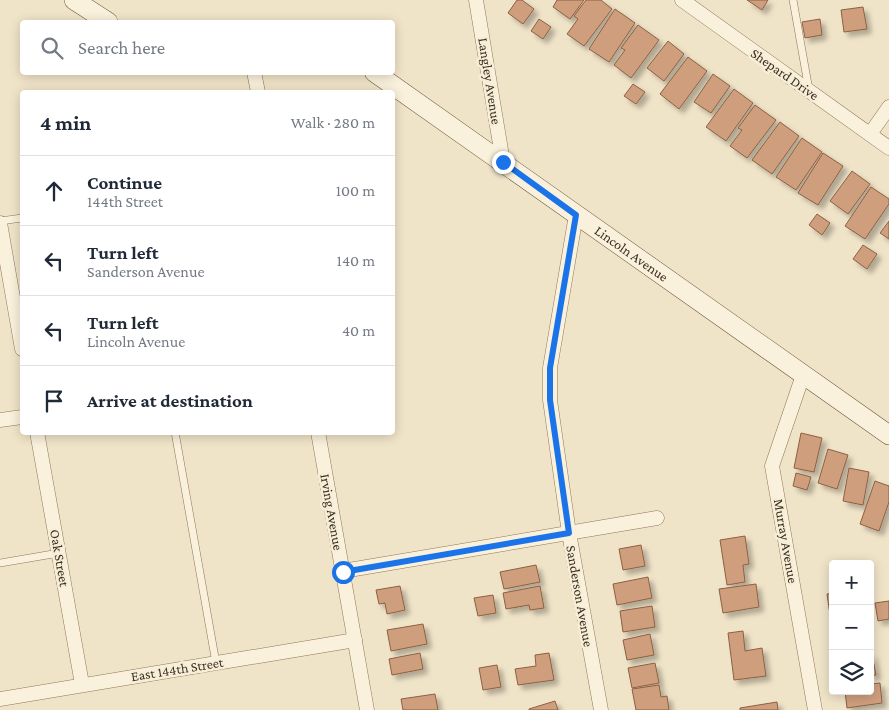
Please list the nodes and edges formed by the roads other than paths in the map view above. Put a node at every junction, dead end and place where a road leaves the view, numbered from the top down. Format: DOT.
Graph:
graph roads {
  1 [pos="74,0"];
  2 [pos="476,0"];
  3 [pos="682,0"];
  4 [pos="793,0"];
  5 [pos="105,20"];
  6 [pos="255,75"];
  7 [pos="378,75"];
  8 [pos="258,90"];
  9 [pos="809,91"];
  10 [pos="889,107"];
  11 [pos="870,134"];
  12 [pos="889,148"];
  13 [pos="503,162"];
  14 [pos="576,215"];
  15 [pos="20,218"];
  16 [pos="0,222"];
  17 [pos="20,337"];
  18 [pos="803,375"];
  19 [pos="20,417"];
  20 [pos="0,420"];
  21 [pos="38,435"];
  22 [pos="176,435"];
  23 [pos="319,435"];
  24 [pos="889,435"];
  25 [pos="657,518"];
  26 [pos="569,533"];
  27 [pos="59,553"];
  28 [pos="0,563"];
  29 [pos="343,572"];
  30 [pos="355,640"];
  31 [pos="216,663"];
  32 [pos="82,684"];
  33 [pos="0,699"];
  34 [pos="367,710"];
  35 [pos="600,710"];
  36 [pos="815,710"];
  1 -- 5 [label="street"];
  2 -- 13 [label="street, Langley Avenue"];
  3 -- 9 [label="street, Shepard Drive"];
  4 -- 9 [label="lane"];
  6 -- 8 [label="street"];
  7 -- 13 [label="street, Lincoln Avenue"];
  9 -- 11 [label="street, Shepard Drive"];
  10 -- 11 [label="street"];
  11 -- 12 [label="street, Shepard Drive"];
  13 -- 14 [label="street, Lincoln Avenue"];
  14 -- 18 [label="street, Lincoln Avenue"];
  14 -- 26 [label="street, Sanderson Avenue"];
  15 -- 16 [label="lane"];
  16 -- 17 [label="street"];
  18 -- 24 [label="street, Lincoln Avenue"];
  18 -- 36 [label="street, Murray Avenue"];
  19 -- 20 [label="street"];
  21 -- 27 [label="street, Oak Street"];
  22 -- 31 [label="lane"];
  23 -- 29 [label="street, Irving Avenue"];
  25 -- 26 [label="street"];
  26 -- 29 [label="street"];
  26 -- 35 [label="street, Sanderson Avenue"];
  27 -- 28 [label="lane"];
  27 -- 32 [label="street, Oak Street"];
  29 -- 30 [label="street, Irving Avenue"];
  30 -- 31 [label="street, East 144th Street"];
  30 -- 34 [label="street, Irving Avenue"];
  31 -- 32 [label="street, East 144th Street"];
  32 -- 33 [label="street, East 144th Street"];
}
